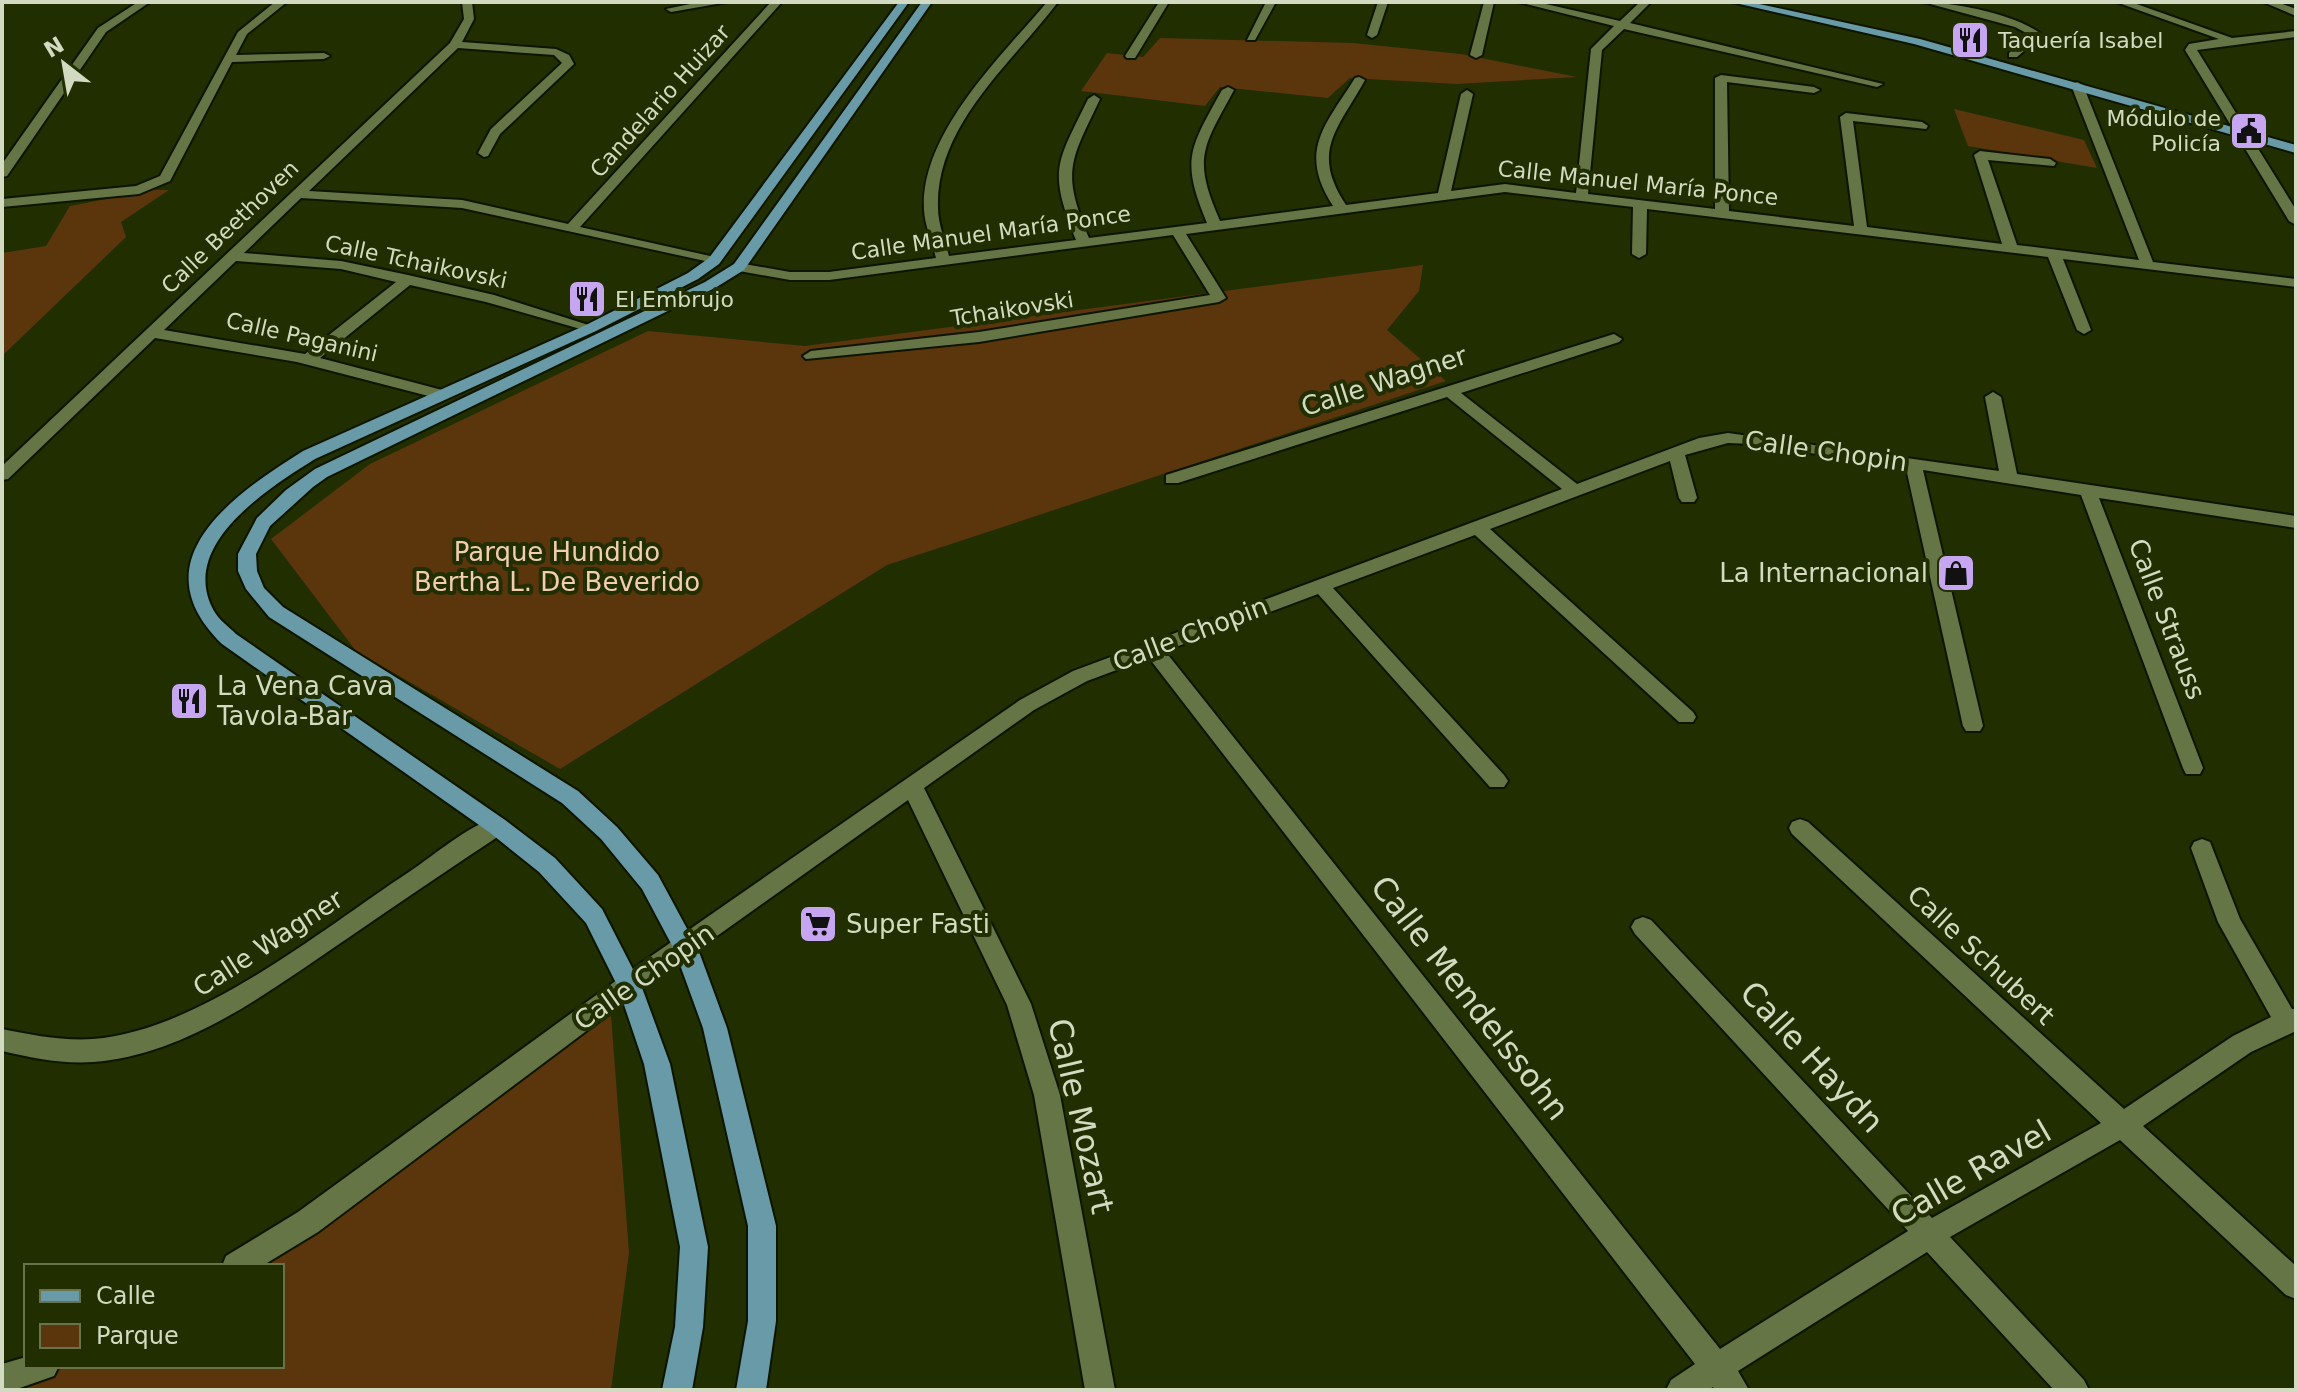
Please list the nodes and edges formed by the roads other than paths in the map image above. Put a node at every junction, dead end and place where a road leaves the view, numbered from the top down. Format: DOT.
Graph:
graph roads {
  1 [pos="145,2"];
  2 [pos="282,2"];
  3 [pos="467,2"];
  4 [pos="723,2"];
  5 [pos="777,2"];
  6 [pos="904,2"];
  7 [pos="927,2"];
  8 [pos="1053,2"];
  9 [pos="1164,2"];
  10 [pos="1271,2"];
  11 [pos="1383,2"];
  12 [pos="1489,2"];
  13 [pos="1523,2"];
  14 [pos="1646,2"];
  15 [pos="1736,2"];
  16 [pos="1785,2"];
  17 [pos="1928,2"];
  18 [pos="2121,2"];
  19 [pos="2268,2"];
  20 [pos="671,9"];
  21 [pos="2296,13"];
  22 [pos="1826,16"];
  23 [pos="1621,26"];
  24 [pos="884,27"];
  25 [pos="907,29"];
  26 [pos="2296,34"];
  27 [pos="1372,35"];
  28 [pos="1251,38"];
  29 [pos="2241,43"];
  30 [pos="455,45"];
  31 [pos="1476,55"];
  32 [pos="2013,55"];
  33 [pos="324,56"];
  34 [pos="1131,56"];
  35 [pos="228,59"];
  36 [pos="1359,80"];
  37 [pos="1877,84"];
  38 [pos="2077,85"];
  39 [pos="1228,90"];
  40 [pos="1814,90"];
  41 [pos="1467,94"];
  42 [pos="1094,99"];
  43 [pos="2232,117"];
  44 [pos="1922,126"];
  45 [pos="2270,127"];
  46 [pos="2243,133"];
  47 [pos="2296,149"];
  48 [pos="484,153"];
  49 [pos="2050,163"];
  50 [pos="2,173"];
  51 [pos="296,194"];
  52 [pos="1444,194"];
  53 [pos="1582,194"];
  54 [pos="2,203"];
  55 [pos="1640,203"];
  56 [pos="1341,208"];
  57 [pos="1722,213"];
  58 [pos="2296,221"];
  59 [pos="1215,225"];
  60 [pos="572,227"];
  61 [pos="1177,230"];
  62 [pos="1861,230"];
  63 [pos="1083,241"];
  64 [pos="2011,249"];
  65 [pos="1639,254"];
  66 [pos="2054,254"];
  67 [pos="229,256"];
  68 [pos="714,261"];
  69 [pos="944,263"];
  70 [pos="2148,266"];
  71 [pos="739,267"];
  72 [pos="408,279"];
  73 [pos="2296,283"];
  74 [pos="591,328"];
  75 [pos="2084,330"];
  76 [pos="152,333"];
  77 [pos="1614,339"];
  78 [pos="811,356"];
  79 [pos="310,358"];
  80 [pos="1448,390"];
  81 [pos="440,394"];
  82 [pos="1993,397"];
  83 [pos="1676,453"];
  84 [pos="1913,463"];
  85 [pos="2,475"];
  86 [pos="2009,477"];
  87 [pos="1172,479"];
  88 [pos="2088,490"];
  89 [pos="1576,492"];
  90 [pos="1688,498"];
  91 [pos="2296,522"];
  92 [pos="1478,528"];
  93 [pos="1320,585"];
  94 [pos="1152,648"];
  95 [pos="1686,717"];
  96 [pos="1973,726"];
  97 [pos="2193,768"];
  98 [pos="1497,781"];
  99 [pos="912,785"];
  100 [pos="497,826"];
  101 [pos="1800,828"];
  102 [pos="2202,848"];
  103 [pos="1643,927"];
  104 [pos="686,949"];
  105 [pos="629,985"];
  106 [pos="2291,1020"];
  107 [pos="2,1040"];
  108 [pos="2124,1124"];
  109 [pos="1931,1233"];
  110 [pos="239,1264"];
  111 [pos="2296,1285"];
  112 [pos="1717,1367"];
  113 [pos="38,1368"];
  114 [pos="2,1379"];
  115 [pos="677,1390"];
  116 [pos="751,1390"];
  117 [pos="1100,1390"];
  118 [pos="1681,1390"];
  119 [pos="1734,1390"];
  120 [pos="2074,1390"];
  1 -- 50 [label="street"];
  2 -- 35 [label="street"];
  3 -- 30 [label="street, Calle Beethoven"];
  4 -- 20 [label="street"];
  5 -- 60 [label="street, Candelario Huizar"];
  6 -- 24 [label="main road"];
  7 -- 25 [label="main road"];
  8 -- 69 [label="street"];
  9 -- 34 [label="street"];
  10 -- 28 [label="street"];
  11 -- 27 [label="street"];
  12 -- 31 [label="street"];
  13 -- 23 [label="street"];
  14 -- 23 [label="street"];
  15 -- 22 [label="main road"];
  16 -- 22 [label="main road"];
  17 -- 32 [label="street"];
  18 -- 29 [label="street"];
  19 -- 21 [label="street"];
  22 -- 32 [label="main road"];
  22 -- 38 [label="main road"];
  23 -- 37 [label="street"];
  23 -- 53 [label="street"];
  24 -- 25 [label="main road"];
  24 -- 68 [label="main road"];
  25 -- 71 [label="main road"];
  26 -- 29 [label="street"];
  29 -- 43 [label="street"];
  30 -- 48 [label="street"];
  30 -- 51 [label="street, Calle Beethoven"];
  32 -- 43 [label="main road"];
  33 -- 35 [label="street"];
  35 -- 54 [label="street"];
  36 -- 56 [label="street"];
  38 -- 46 [label="main road"];
  38 -- 70 [label="street"];
  39 -- 59 [label="street"];
  40 -- 57 [label="street"];
  41 -- 52 [label="street"];
  42 -- 63 [label="street"];
  43 -- 45 [label="main road"];
  43 -- 46 [label="street"];
  44 -- 62 [label="street"];
  46 -- 47 [label="main road"];
  46 -- 58 [label="street"];
  49 -- 64 [label="street"];
  51 -- 60 [label="street"];
  51 -- 67 [label="street, Calle Beethoven"];
  52 -- 53 [label="street, Calle Manuel María Ponce"];
  52 -- 56 [label="street, Calle Manuel María Ponce"];
  53 -- 55 [label="street, Calle Manuel María Ponce"];
  55 -- 57 [label="street, Calle Manuel María Ponce"];
  55 -- 65 [label="street"];
  56 -- 59 [label="street, Calle Manuel María Ponce"];
  57 -- 62 [label="street, Calle Manuel María Ponce"];
  59 -- 61 [label="street, Calle Manuel María Ponce"];
  60 -- 68 [label="street"];
  61 -- 63 [label="street, Calle Manuel María Ponce"];
  61 -- 78 [label="street, Tchaikovski"];
  62 -- 64 [label="street, Calle Manuel María Ponce"];
  63 -- 69 [label="street, Calle Manuel María Ponce"];
  64 -- 66 [label="street, Calle Manuel María Ponce"];
  66 -- 70 [label="street, Calle Manuel María Ponce"];
  66 -- 75 [label="street"];
  67 -- 72 [label="street, Calle Tchaikovski"];
  67 -- 76 [label="street, Calle Beethoven"];
  68 -- 74 [label="main road"];
  69 -- 71 [label="street, Calle Manuel María Ponce"];
  70 -- 73 [label="street, Calle Manuel María Ponce"];
  71 -- 104 [label="main road"];
  72 -- 74 [label="street, Calle Tchaikovski"];
  72 -- 79 [label="street"];
  74 -- 81 [label="main road"];
  76 -- 79 [label="street, Calle Paganini"];
  76 -- 85 [label="street, Calle Beethoven"];
  77 -- 80 [label="street, Calle Wagner"];
  79 -- 81 [label="street, Calle Paganini"];
  80 -- 87 [label="street, Calle Wagner"];
  80 -- 89 [label="street"];
  81 -- 100 [label="main road"];
  82 -- 86 [label="street"];
  83 -- 84 [label="street, Calle Chopin"];
  83 -- 89 [label="street, Calle Chopin"];
  83 -- 90 [label="street"];
  84 -- 86 [label="street, Calle Chopin"];
  84 -- 96 [label="street"];
  86 -- 88 [label="street, Calle Chopin"];
  88 -- 91 [label="street, Calle Chopin"];
  88 -- 97 [label="street, Calle Strauss"];
  89 -- 92 [label="street, Calle Chopin"];
  92 -- 93 [label="street, Calle Chopin"];
  92 -- 95 [label="street"];
  93 -- 94 [label="street, Calle Chopin"];
  93 -- 98 [label="street"];
  94 -- 99 [label="street, Calle Chopin"];
  94 -- 112 [label="street, Calle Mendelssohn"];
  99 -- 104 [label="street, Calle Chopin"];
  99 -- 117 [label="street, Calle Mozart"];
  100 -- 105 [label="main road"];
  100 -- 107 [label="street, Calle Wagner"];
  101 -- 108 [label="street, Calle Schubert"];
  102 -- 106 [label="street"];
  103 -- 109 [label="street, Calle Haydn"];
  104 -- 105 [label="street, Calle Chopin"];
  104 -- 116 [label="main road"];
  105 -- 110 [label="street, Calle Chopin"];
  105 -- 115 [label="main road"];
  106 -- 108 [label="street, Calle Ravel"];
  108 -- 109 [label="street, Calle Ravel"];
  108 -- 111 [label="street, Calle Schubert"];
  109 -- 112 [label="street, Calle Ravel"];
  109 -- 120 [label="street, Calle Haydn"];
  112 -- 118 [label="street, Calle Ravel"];
  112 -- 119 [label="street, Calle Mendelssohn"];
  113 -- 114 [label="street"];
}
